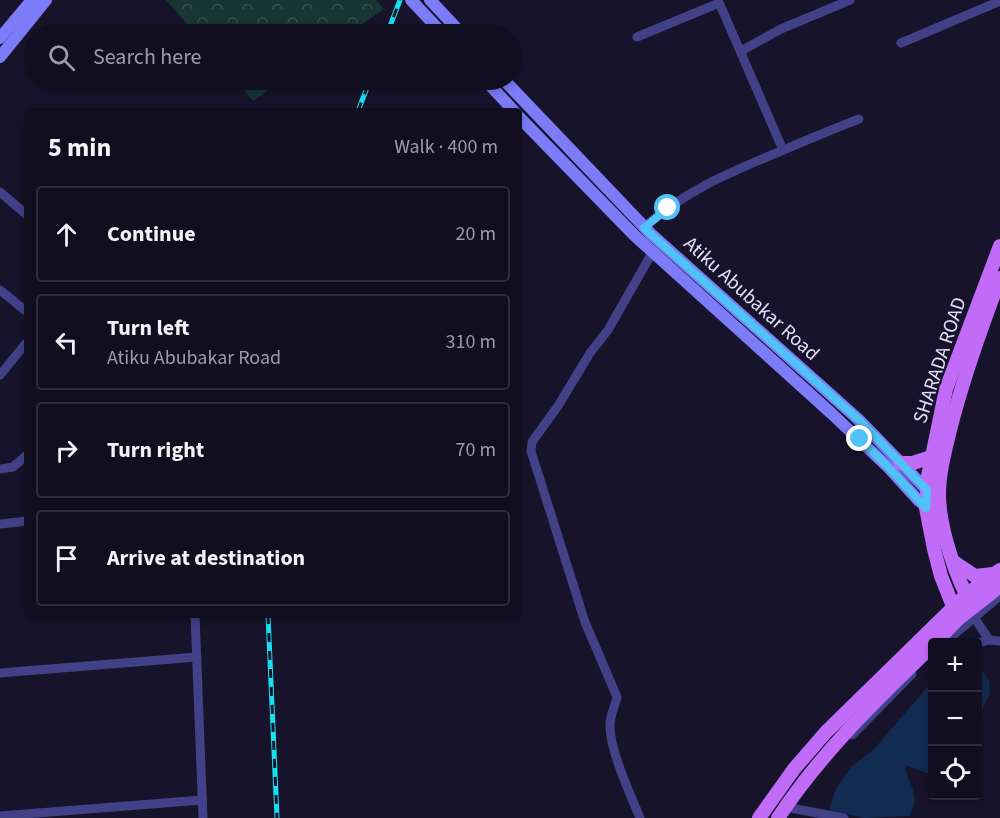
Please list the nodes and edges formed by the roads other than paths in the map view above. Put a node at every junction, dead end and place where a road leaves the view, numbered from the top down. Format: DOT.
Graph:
graph roads {
  1 [pos="32,0"];
  2 [pos="46,0"];
  3 [pos="431,0"];
  4 [pos="850,0"];
  5 [pos="719,1"];
  6 [pos="1000,1"];
  7 [pos="415,4"];
  8 [pos="26,24"];
  9 [pos="434,24"];
  10 [pos="453,24"];
  11 [pos="24,26"];
  12 [pos="637,37"];
  13 [pos="0,38"];
  14 [pos="900,43"];
  15 [pos="741,51"];
  16 [pos="0,55"];
  17 [pos="494,90"];
  18 [pos="513,90"];
  19 [pos="511,108"];
  20 [pos="522,120"];
  21 [pos="859,120"];
  22 [pos="783,150"];
  23 [pos="0,192"];
  24 [pos="24,212"];
  25 [pos="644,228"];
  26 [pos="1000,246"];
  27 [pos="652,253"];
  28 [pos="1000,278"];
  29 [pos="0,290"];
  30 [pos="24,310"];
  31 [pos="24,346"];
  32 [pos="0,375"];
  33 [pos="931,457"];
  34 [pos="24,458"];
  35 [pos="900,463"];
  36 [pos="0,469"];
  37 [pos="933,493"];
  38 [pos="926,508"];
  39 [pos="940,513"];
  40 [pos="24,521"];
  41 [pos="0,524"];
  42 [pos="953,561"];
  43 [pos="998,576"];
  44 [pos="1000,596"];
  45 [pos="971,606"];
  46 [pos="956,613"];
  47 [pos="195,618"];
  48 [pos="954,635"];
  49 [pos="939,638"];
  50 [pos="950,638"];
  51 [pos="957,638"];
  52 [pos="989,640"];
  53 [pos="1000,641"];
  54 [pos="982,642"];
  55 [pos="928,651"];
  56 [pos="197,657"];
  57 [pos="928,659"];
  58 [pos="0,673"];
  59 [pos="202,800"];
  60 [pos="785,807"];
  61 [pos="0,816"];
  62 [pos="203,818"];
  63 [pos="640,818"];
  64 [pos="759,818"];
  65 [pos="844,818"];
  1 -- 13 [label="street"];
  2 -- 8 [label="street"];
  3 -- 7 [label="street"];
  3 -- 10 [label="street"];
  4 -- 15 [label="street"];
  5 -- 12 [label="street"];
  5 -- 15 [label="street"];
  6 -- 14 [label="street"];
  7 -- 9 [label="street"];
  11 -- 16 [label="street"];
  15 -- 22 [label="street"];
  17 -- 19 [label="street"];
  18 -- 25 [label="street, Atiku Abubakar Road"];
  20 -- 27 [label="street"];
  21 -- 22 [label="street"];
  22 -- 25 [label="street"];
  23 -- 24 [label="street"];
  25 -- 35 [label="street, Atiku Abubakar Road"];
  26 -- 33 [label="main road, SHARADA ROAD"];
  27 -- 38 [label="street"];
  27 -- 63 [label="street"];
  28 -- 37 [label="main road"];
  29 -- 30 [label="street"];
  31 -- 32 [label="street"];
  33 -- 35 [label="main road"];
  33 -- 37 [label="main road, SHARADA ROAD"];
  34 -- 36 [label="street"];
  35 -- 37 [label="street, Atiku Abubakar Road"];
  37 -- 38 [label="main road"];
  37 -- 39 [label="main road"];
  38 -- 39 [label="street"];
  38 -- 46 [label="main road"];
  39 -- 42 [label="main road"];
  40 -- 41 [label="street"];
  42 -- 43 [label="main road"];
  42 -- 45 [label="main road"];
  43 -- 45 [label="main road"];
  44 -- 45 [label="street"];
  45 -- 46 [label="main road"];
  45 -- 48 [label="street"];
  45 -- 52 [label="street"];
  46 -- 49 [label="main road"];
  46 -- 64 [label="main road"];
  47 -- 56 [label="street"];
  48 -- 50 [label="street"];
  48 -- 51 [label="street"];
  52 -- 53 [label="street"];
  52 -- 54 [label="street"];
  55 -- 60 [label="main road"];
  56 -- 58 [label="street"];
  56 -- 59 [label="street"];
  57 -- 60 [label="street"];
  59 -- 61 [label="street"];
  59 -- 62 [label="street"];
  60 -- 65 [label="street"];
}
